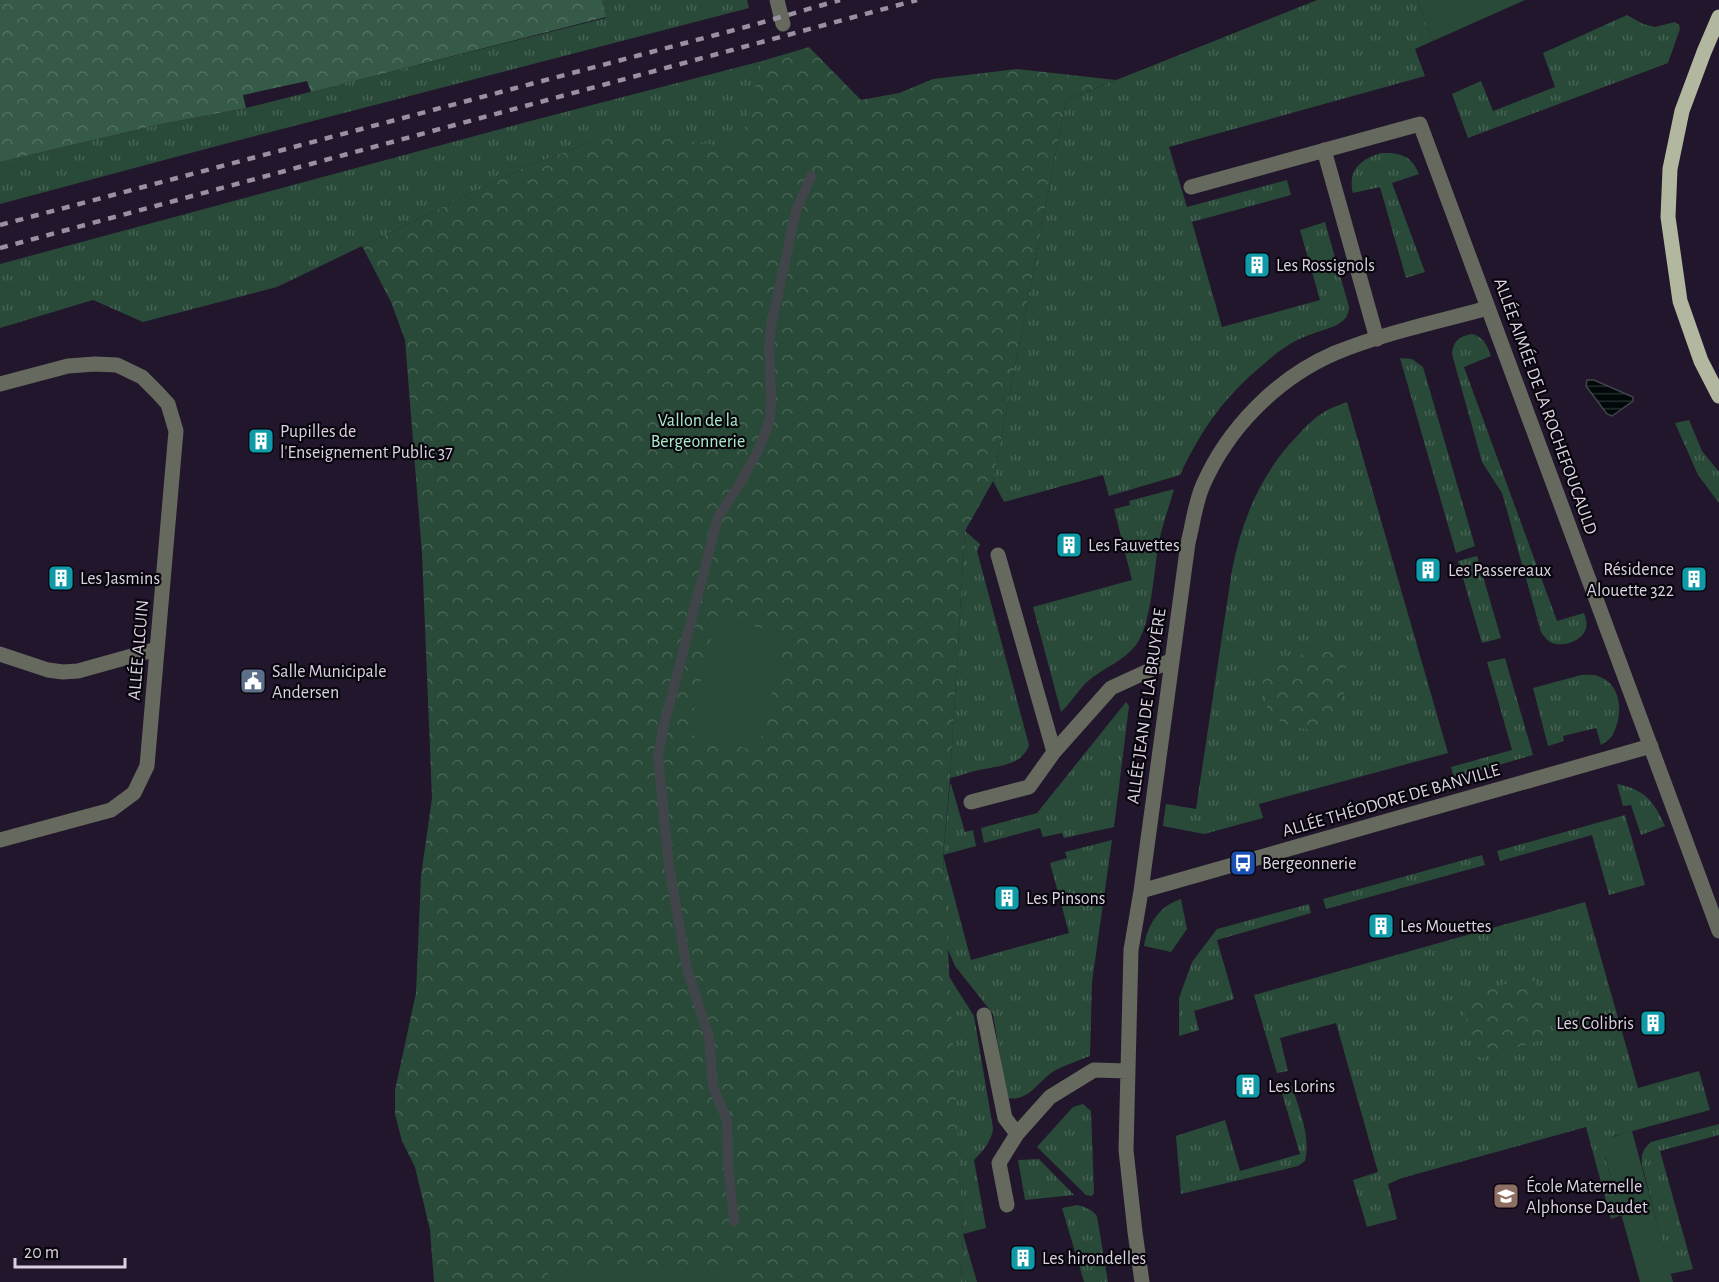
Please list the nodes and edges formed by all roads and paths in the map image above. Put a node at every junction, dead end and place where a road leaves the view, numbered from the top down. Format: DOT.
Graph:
graph roads {
  1 [pos="777,0"];
  2 [pos="1719,17"];
  3 [pos="783,24"];
  4 [pos="1324,150"];
  5 [pos="1191,187"];
  6 [pos="1488,308"];
  7 [pos="1377,339"];
  8 [pos="0,384"];
  9 [pos="1719,396"];
  10 [pos="998,555"];
  11 [pos="157,650"];
  12 [pos="0,654"];
  13 [pos="1172,660"];
  14 [pos="1651,746"];
  15 [pos="1054,752"];
  16 [pos="971,802"];
  17 [pos="0,840"];
  18 [pos="1141,891"];
  19 [pos="1719,931"];
  20 [pos="984,1015"];
  21 [pos="1128,1071"];
  22 [pos="1017,1134"];
  23 [pos="1007,1205"];
  24 [pos="1142,1282"];
  1 -- 3 [label="street"];
  2 -- 9 [label="main road"];
  4 -- 5 [label="street, ALLÉE AIMÉE DE LA ROCHEFOUCAULD"];
  4 -- 6 [label="street, ALLÉE AIMÉE DE LA ROCHEFOUCAULD"];
  4 -- 7 [label="street"];
  6 -- 7 [label="street, ALLÉE JEAN DE LA BRUYÈRE"];
  6 -- 14 [label="street, ALLÉE AIMÉE DE LA ROCHEFOUCAULD"];
  7 -- 13 [label="street, ALLÉE JEAN DE LA BRUYÈRE"];
  8 -- 11 [label="street, ALLÉE ALCUIN"];
  10 -- 15 [label="street"];
  11 -- 12 [label="street"];
  11 -- 17 [label="street, ALLÉE ALCUIN"];
  13 -- 15 [label="street"];
  13 -- 18 [label="street, ALLÉE JEAN DE LA BRUYÈRE"];
  14 -- 18 [label="street, ALLÉE THÉODORE DE BANVILLE"];
  14 -- 19 [label="street, ALLÉE AIMÉE DE LA ROCHEFOUCAULD"];
  15 -- 16 [label="street"];
  18 -- 21 [label="street, ALLÉE JEAN DE LA BRUYÈRE"];
  20 -- 22 [label="street"];
  21 -- 22 [label="street"];
  21 -- 24 [label="street, ALLÉE JEAN DE LA BRUYÈRE"];
  22 -- 23 [label="street"];
}
